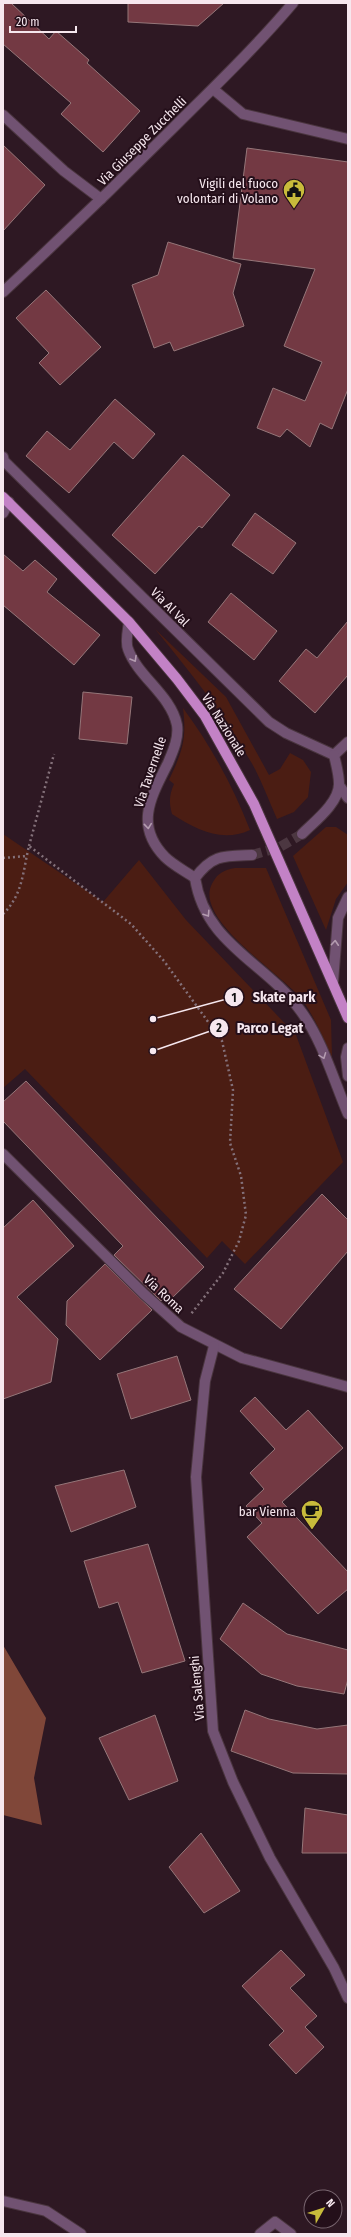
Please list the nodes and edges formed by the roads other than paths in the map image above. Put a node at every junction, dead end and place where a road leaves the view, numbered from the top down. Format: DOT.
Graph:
graph roads {
  1 [pos="293,3"];
  2 [pos="213,89"];
  3 [pos="3,115"];
  4 [pos="348,139"];
  5 [pos="102,199"];
  6 [pos="3,292"];
  7 [pos="3,458"];
  8 [pos="6,500"];
  9 [pos="3,513"];
  10 [pos="129,622"];
  11 [pos="348,742"];
  12 [pos="334,755"];
  13 [pos="339,785"];
  14 [pos="348,798"];
  15 [pos="302,834"];
  16 [pos="252,855"];
  17 [pos="195,878"];
  18 [pos="348,897"];
  19 [pos="333,982"];
  20 [pos="348,1018"];
  21 [pos="348,1048"];
  22 [pos="348,1076"];
  23 [pos="348,1114"];
  24 [pos="3,1154"];
  25 [pos="214,1346"];
  26 [pos="348,1387"];
  27 [pos="348,1998"];
  28 [pos="3,2202"];
  29 [pos="81,2234"];
  30 [pos="260,2234"];
  31 [pos="291,2234"];
  1 -- 2 [label="street, Via Giuseppe Zucchelli"];
  2 -- 4 [label="street"];
  2 -- 5 [label="street, Via Giuseppe Zucchelli"];
  3 -- 5 [label="street"];
  5 -- 6 [label="street, Via Giuseppe Zucchelli"];
  7 -- 12 [label="street, Via Al Val"];
  8 -- 9 [label="street"];
  8 -- 10 [label="main road, Via Nazionale"];
  10 -- 17 [label="street, Via Tavernelle, one-way"];
  10 -- 19 [label="main road, Via Nazionale"];
  11 -- 12 [label="street"];
  12 -- 13 [label="street"];
  13 -- 14 [label="street"];
  13 -- 15 [label="street"];
  16 -- 17 [label="street"];
  17 -- 23 [label="street, one-way"];
  19 -- 18 [label="street, one-way"];
  19 -- 20 [label="main road, Via Nazionale"];
  21 -- 22 [label="street"];
  24 -- 25 [label="street, Via Roma"];
  25 -- 26 [label="street, Via Roma"];
  25 -- 27 [label="street, Via Salenghi"];
  28 -- 29 [label="street"];
  30 -- 31 [label="street"];
}
